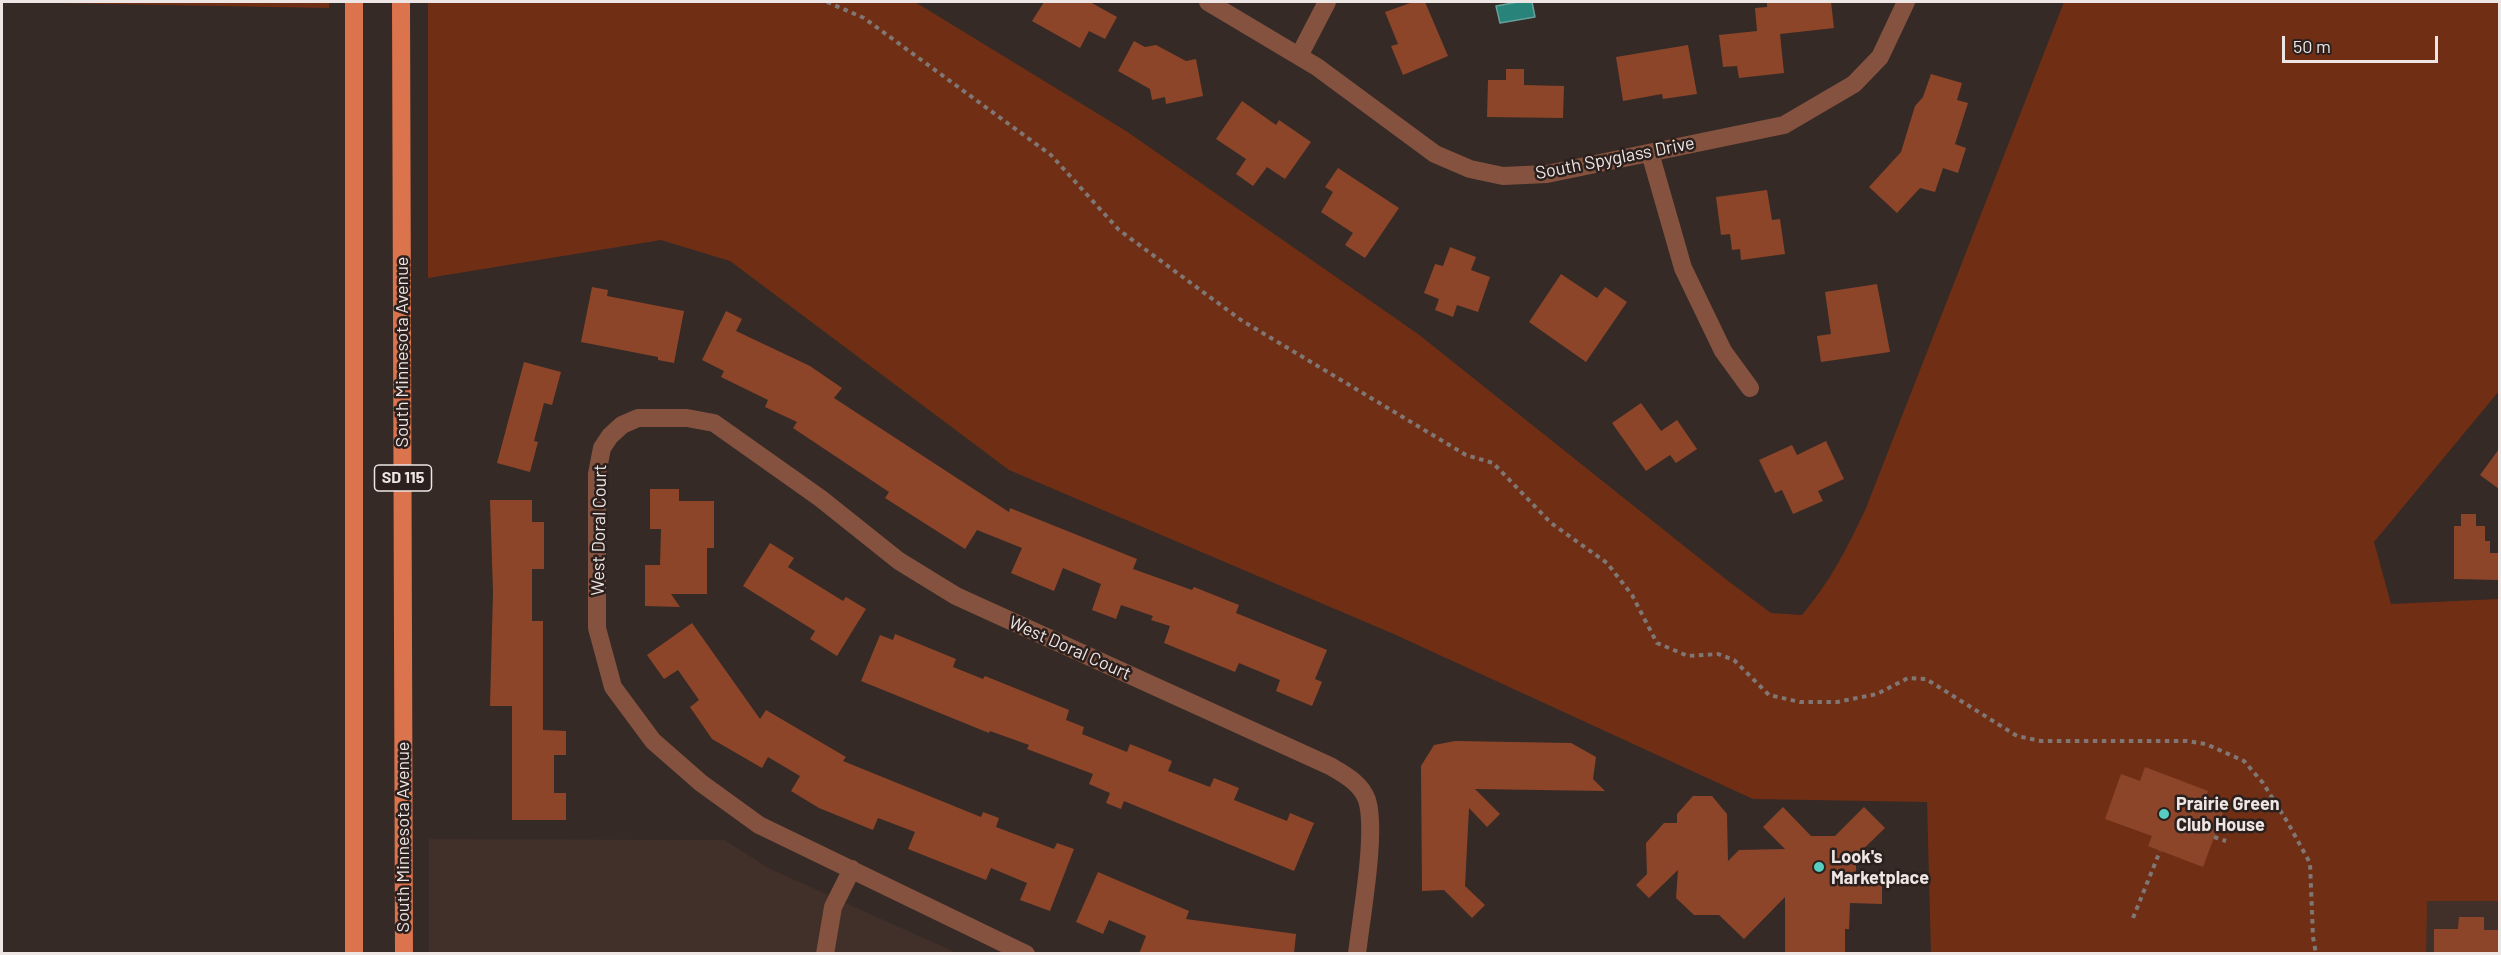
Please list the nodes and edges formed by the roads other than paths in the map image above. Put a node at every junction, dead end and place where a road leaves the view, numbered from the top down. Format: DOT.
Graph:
graph roads {
  1 [pos="354,2"];
  2 [pos="401,2"];
  3 [pos="1208,2"];
  4 [pos="1327,2"];
  5 [pos="1906,2"];
  6 [pos="1299,56"];
  7 [pos="1650,153"];
  8 [pos="1750,388"];
  9 [pos="852,869"];
  10 [pos="354,954"];
  11 [pos="404,954"];
  12 [pos="825,954"];
  13 [pos="1026,954"];
  14 [pos="1357,954"];
  1 -- 10 [label="main road, SD 115"];
  2 -- 11 [label="main road, South Minnesota Avenue / SD 115"];
  3 -- 6 [label="street, South Spyglass Drive"];
  4 -- 6 [label="street"];
  5 -- 7 [label="street, South Spyglass Drive"];
  6 -- 7 [label="street, South Spyglass Drive"];
  7 -- 8 [label="street"];
  9 -- 12 [label="street"];
  9 -- 13 [label="street, West Doral Court"];
  9 -- 14 [label="street, West Doral Court"];
}
